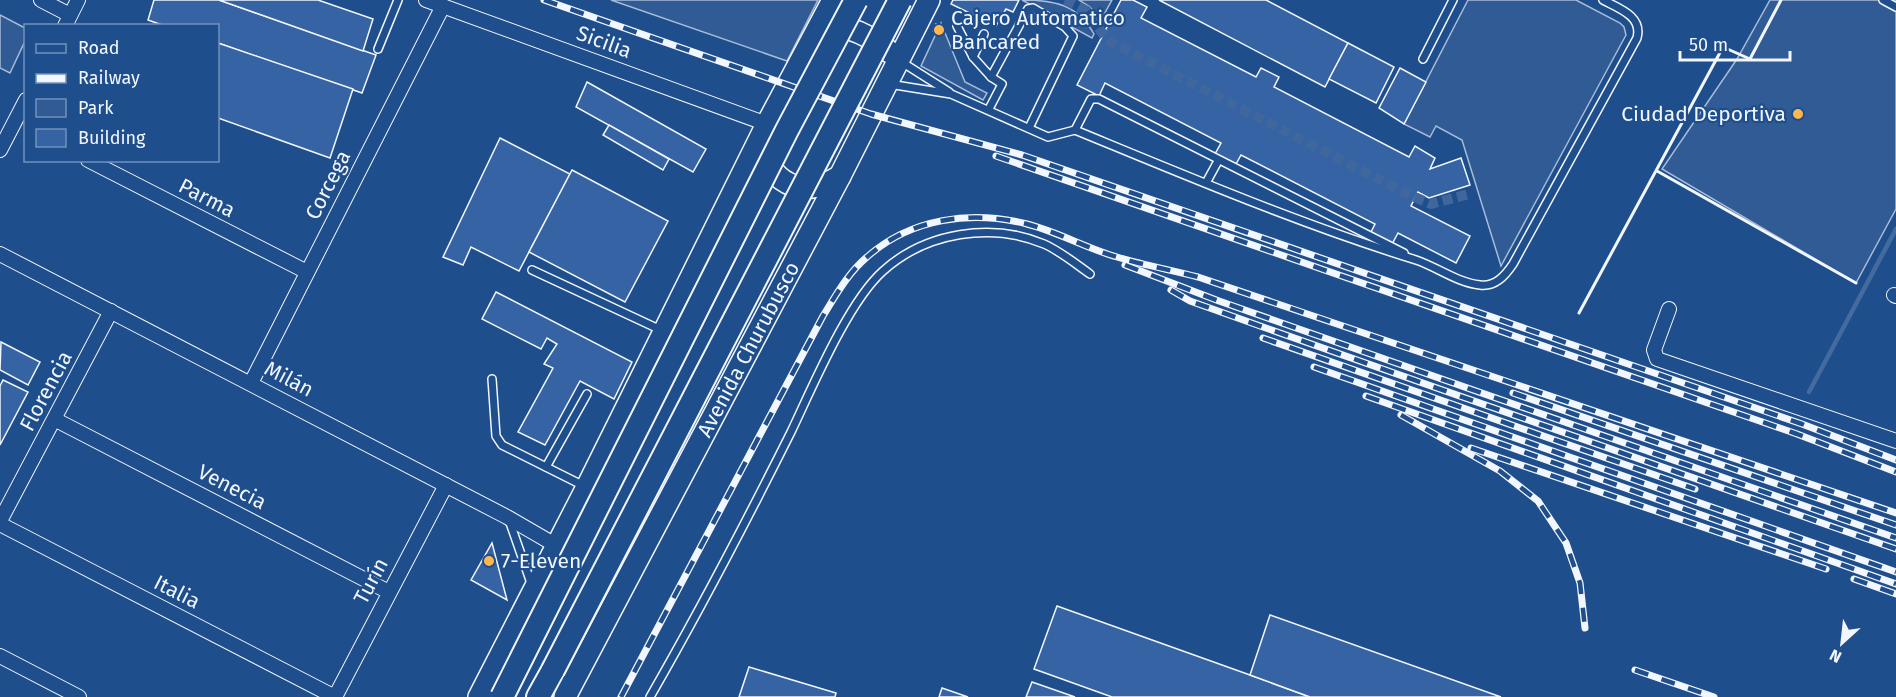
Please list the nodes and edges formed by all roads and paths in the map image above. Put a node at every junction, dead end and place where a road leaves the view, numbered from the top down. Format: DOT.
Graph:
graph roads {
  1 [pos="41,0"];
  2 [pos="78,0"];
  3 [pos="398,0"];
  4 [pos="426,0"];
  5 [pos="834,0"];
  6 [pos="855,0"];
  7 [pos="900,0"];
  8 [pos="929,0"];
  9 [pos="1453,0"];
  10 [pos="1603,0"];
  11 [pos="1883,0"];
  12 [pos="443,6"];
  13 [pos="1896,6"];
  14 [pos="67,20"];
  15 [pos="957,26"];
  16 [pos="819,27"];
  17 [pos="984,34"];
  18 [pos="378,49"];
  19 [pos="973,57"];
  20 [pos="1423,59"];
  21 [pos="898,60"];
  22 [pos="991,77"];
  23 [pos="885,84"];
  24 [pos="951,94"];
  25 [pos="24,108"];
  26 [pos="990,109"];
  27 [pos="20,125"];
  28 [pos="1029,128"];
  29 [pos="1074,130"];
  30 [pos="764,131"];
  31 [pos="0,150"];
  32 [pos="1218,161"];
  33 [pos="92,162"];
  34 [pos="840,176"];
  35 [pos="1206,183"];
  36 [pos="0,254"];
  37 [pos="1425,263"];
  38 [pos="532,270"];
  39 [pos="307,272"];
  40 [pos="1090,274"];
  41 [pos="1669,309"];
  42 [pos="111,311"];
  43 [pos="665,332"];
  44 [pos="492,379"];
  45 [pos="250,383"];
  46 [pos="587,394"];
  47 [pos="56,420"];
  48 [pos="1896,441"];
  49 [pos="546,467"];
  50 [pos="446,485"];
  51 [pos="587,488"];
  52 [pos="507,517"];
  53 [pos="0,523"];
  54 [pos="557,546"];
  55 [pos="534,591"];
  56 [pos="389,592"];
  57 [pos="0,656"];
  58 [pos="79,697"];
  59 [pos="335,697"];
  60 [pos="478,697"];
  61 [pos="502,697"];
  62 [pos="538,697"];
  63 [pos="566,697"];
  64 [pos="650,697"];
  1 -- 14 [label="street"];
  2 -- 14 [label="street"];
  3 -- 18 [label="lane"];
  4 -- 12 [label="street, Sicilia"];
  5 -- 16 [label="main road"];
  6 -- 61 [label="highway, bridge"];
  7 -- 62 [label="highway, Avenida Churubusco, bridge"];
  8 -- 21 [label="main road, Avenida Churubusco"];
  9 -- 20 [label="lane"];
  10 -- 37 [label="lane"];
  11 -- 13 [label="lane"];
  12 -- 30 [label="street, Sicilia"];
  12 -- 39 [label="street, Corcega"];
  15 -- 19 [label="lane"];
  16 -- 21 [label="main road"];
  16 -- 30 [label="main road"];
  17 -- 19 [label="lane"];
  19 -- 22 [label="lane"];
  21 -- 23 [label="main road, Avenida Churubusco"];
  21 -- 24 [label="lane"];
  22 -- 26 [label="lane"];
  22 -- 28 [label="lane"];
  23 -- 24 [label="lane"];
  23 -- 34 [label="main road, Avenida Churubusco"];
  24 -- 26 [label="lane"];
  25 -- 27 [label="street"];
  26 -- 28 [label="lane"];
  27 -- 31 [label="street"];
  28 -- 29 [label="lane"];
  29 -- 32 [label="lane"];
  29 -- 35 [label="lane"];
  30 -- 34 [label="main road"];
  30 -- 43 [label="main road"];
  32 -- 35 [label="lane"];
  32 -- 37 [label="lane"];
  33 -- 39 [label="street, Parma"];
  34 -- 63 [label="main road, Avenida Churubusco"];
  35 -- 37 [label="lane"];
  36 -- 42 [label="street, Milán"];
  38 -- 43 [label="lane"];
  39 -- 45 [label="street, Corcega"];
  40 -- 64 [label="lane"];
  41 -- 48 [label="street"];
  42 -- 45 [label="street, Milán"];
  42 -- 47 [label="street, Florencia"];
  43 -- 51 [label="main road"];
  44 -- 49 [label="lane"];
  45 -- 50 [label="street, Milán"];
  46 -- 49 [label="lane"];
  47 -- 53 [label="street, Florencia"];
  47 -- 56 [label="street, Venecia"];
  49 -- 51 [label="lane"];
  50 -- 52 [label="street, Milán"];
  50 -- 56 [label="street, Turín"];
  51 -- 54 [label="main road"];
  52 -- 54 [label="street, Milán"];
  52 -- 55 [label="lane"];
  53 -- 59 [label="street, Italia"];
  54 -- 55 [label="main road"];
  55 -- 60 [label="main road"];
  56 -- 59 [label="street, Turín"];
  57 -- 58 [label="street"];
}
